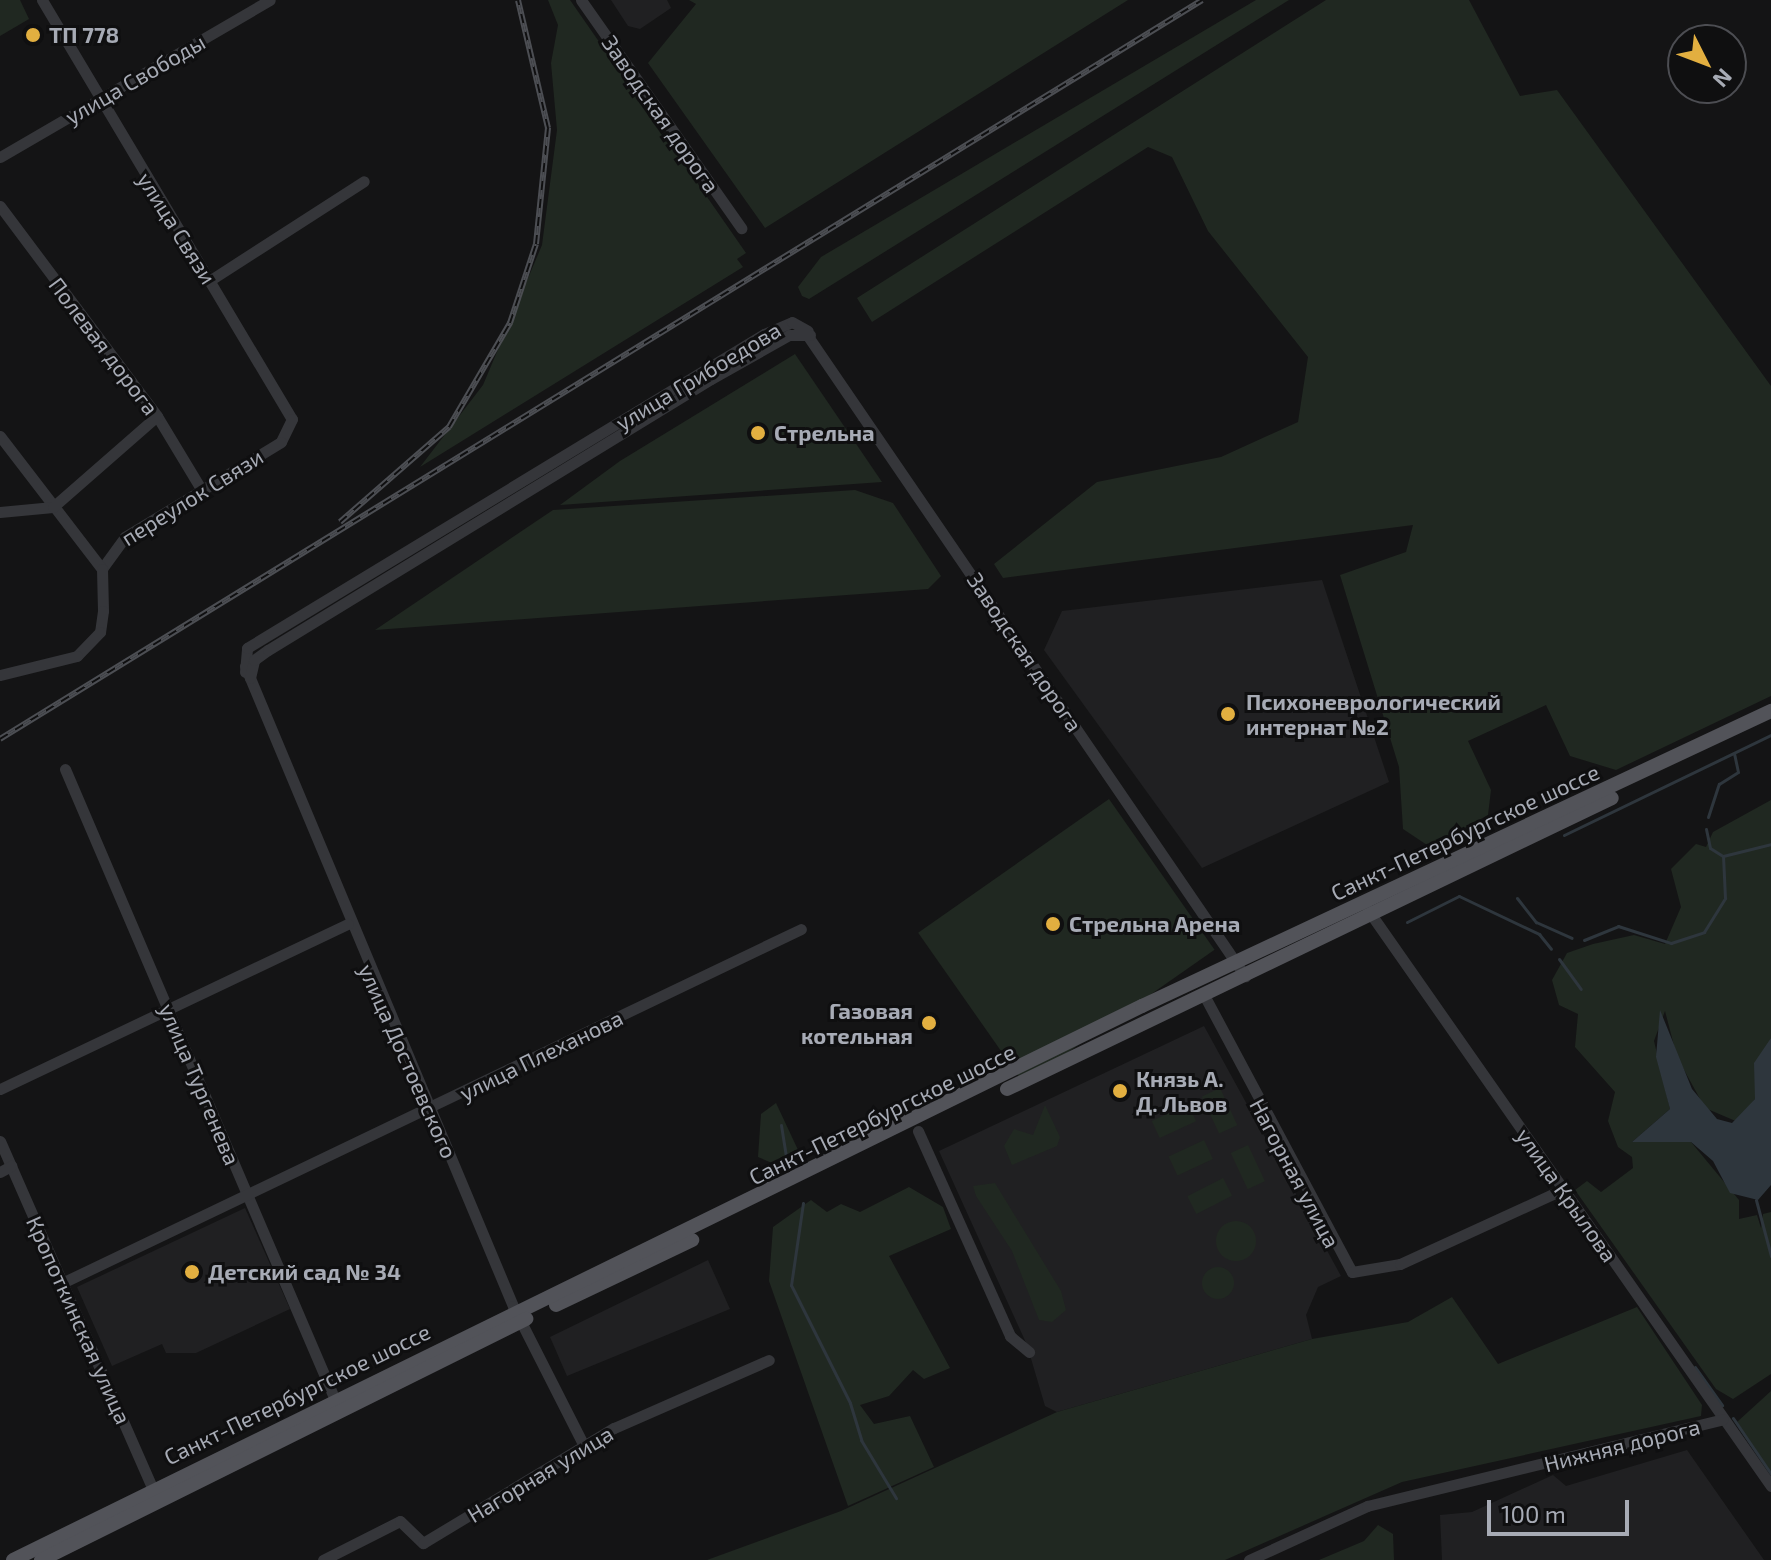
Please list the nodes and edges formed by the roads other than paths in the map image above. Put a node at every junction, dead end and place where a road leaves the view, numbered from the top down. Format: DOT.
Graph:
graph roads {
  1 [pos="42,0"];
  2 [pos="53,0"];
  3 [pos="270,0"];
  4 [pos="581,0"];
  5 [pos="254,4"];
  6 [pos="54,26"];
  7 [pos="98,102"];
  8 [pos="0,157"];
  9 [pos="364,181"];
  10 [pos="0,206"];
  11 [pos="741,228"];
  12 [pos="209,281"];
  13 [pos="807,332"];
  14 [pos="157,416"];
  15 [pos="291,431"];
  16 [pos="0,436"];
  17 [pos="201,489"];
  18 [pos="53,507"];
  19 [pos="0,512"];
  20 [pos="102,569"];
  21 [pos="245,666"];
  22 [pos="0,675"];
  23 [pos="249,680"];
  24 [pos="1771,711"];
  25 [pos="1771,722"];
  26 [pos="65,769"];
  27 [pos="1367,910"];
  28 [pos="348,924"];
  29 [pos="801,929"];
  30 [pos="1242,969"];
  31 [pos="1204,995"];
  32 [pos="167,1007"];
  33 [pos="0,1089"];
  34 [pos="431,1108"];
  35 [pos="918,1131"];
  36 [pos="0,1141"];
  37 [pos="5,1169"];
  38 [pos="1564,1189"];
  39 [pos="249,1196"];
  40 [pos="64,1282"];
  41 [pos="521,1316"];
  42 [pos="1029,1352"];
  43 [pos="769,1360"];
  44 [pos="335,1400"];
  45 [pos="1723,1419"];
  46 [pos="586,1450"];
  47 [pos="1771,1486"];
  48 [pos="155,1493"];
  49 [pos="13,1560"];
  50 [pos="41,1560"];
  51 [pos="323,1560"];
  52 [pos="1249,1560"];
  1 -- 6 [label="street, улица Связи"];
  2 -- 6 [label="street, улица Связи"];
  3 -- 5 [label="street, улица Свободы"];
  4 -- 11 [label="street, Заводская дорога"];
  5 -- 7 [label="street, улица Свободы"];
  6 -- 7 [label="street, улица Связи"];
  7 -- 8 [label="street, улица Свободы"];
  7 -- 12 [label="street, улица Связи"];
  9 -- 12 [label="street"];
  10 -- 14 [label="street, Полевая дорога"];
  12 -- 15 [label="street, улица Связи"];
  13 -- 23 [label="street, улица Грибоедова"];
  13 -- 30 [label="street, Заводская дорога"];
  14 -- 17 [label="street, Полевая дорога"];
  14 -- 18 [label="street"];
  15 -- 17 [label="street, переулок Связи"];
  16 -- 18 [label="street"];
  17 -- 20 [label="street, переулок Связи"];
  18 -- 19 [label="street"];
  18 -- 20 [label="street"];
  20 -- 22 [label="street"];
  21 -- 23 [label="street, улица Достоевского"];
  23 -- 28 [label="street, улица Достоевского"];
  24 -- 27 [label="main road, Санкт-Петербургское шоссе"];
  25 -- 27 [label="main road, Санкт-Петербургское шоссе"];
  26 -- 32 [label="street, улица Тургенева"];
  27 -- 30 [label="main road, Санкт-Петербургское шоссе"];
  27 -- 38 [label="street, улица Крылова"];
  28 -- 32 [label="street"];
  28 -- 34 [label="street, улица Достоевского"];
  29 -- 34 [label="street, улица Плеханова"];
  30 -- 31 [label="main road, Санкт-Петербургское шоссе"];
  30 -- 41 [label="main road, Санкт-Петербургское шоссе"];
  31 -- 35 [label="main road, Санкт-Петербургское шоссе"];
  31 -- 38 [label="street, Нагорная улица"];
  32 -- 33 [label="street"];
  32 -- 39 [label="street, улица Тургенева"];
  34 -- 39 [label="street, улица Плеханова"];
  34 -- 41 [label="street, улица Достоевского"];
  35 -- 41 [label="main road, Санкт-Петербургское шоссе"];
  35 -- 42 [label="street"];
  36 -- 37 [label="street, Кропоткинская улица"];
  37 -- 40 [label="street, Кропоткинская улица"];
  38 -- 45 [label="street, улица Крылова"];
  39 -- 40 [label="street, улица Плеханова"];
  39 -- 44 [label="street, улица Тургенева"];
  40 -- 48 [label="street, Кропоткинская улица"];
  41 -- 44 [label="main road, Санкт-Петербургское шоссе"];
  41 -- 46 [label="street, улица Достоевского"];
  41 -- 48 [label="main road, Санкт-Петербургское шоссе"];
  43 -- 46 [label="street, Нагорная улица"];
  44 -- 48 [label="main road, Санкт-Петербургское шоссе"];
  45 -- 47 [label="street, улица Крылова"];
  45 -- 52 [label="street, Нижняя дорога"];
  46 -- 51 [label="street, Нагорная улица"];
  48 -- 49 [label="main road, Санкт-Петербургское шоссе"];
  48 -- 50 [label="main road, Санкт-Петербургское шоссе"];
}
